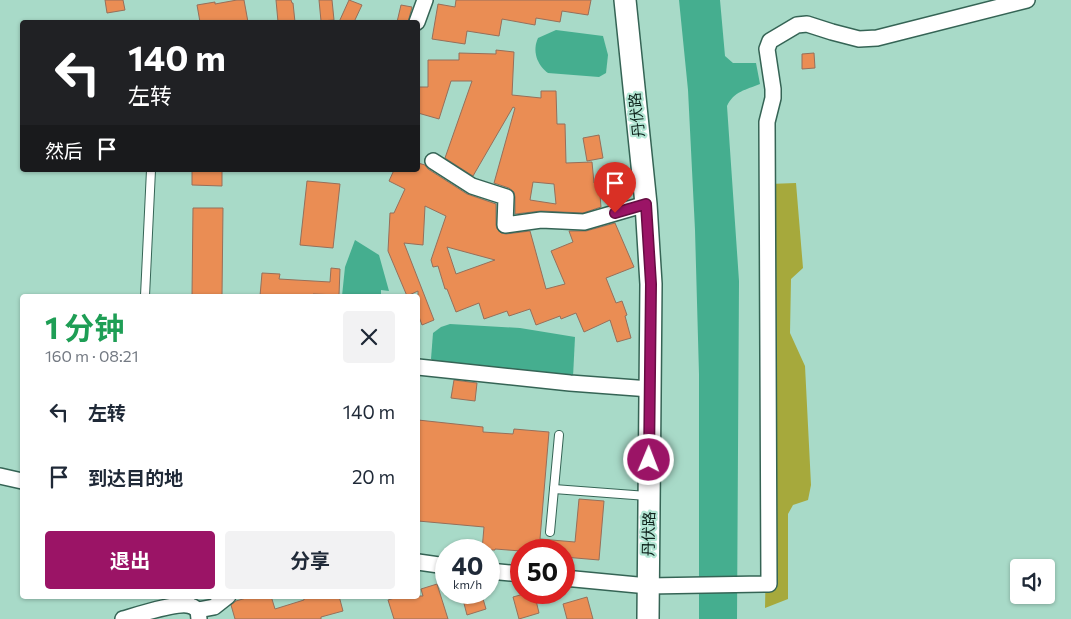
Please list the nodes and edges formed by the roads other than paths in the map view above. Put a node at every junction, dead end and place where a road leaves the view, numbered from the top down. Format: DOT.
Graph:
graph roads {
  1 [pos="425,0"];
  2 [pos="625,0"];
  3 [pos="1026,0"];
  4 [pos="418,20"];
  5 [pos="433,161"];
  6 [pos="151,172"];
  7 [pos="646,204"];
  8 [pos="145,294"];
  9 [pos="420,366"];
  10 [pos="650,389"];
  11 [pos="559,435"];
  12 [pos="0,476"];
  13 [pos="20,480"];
  14 [pos="554,489"];
  15 [pos="649,496"];
  16 [pos="550,532"];
  17 [pos="420,562"];
  18 [pos="435,564"];
  19 [pos="575,579"];
  20 [pos="656,586"];
  21 [pos="224,599"];
  22 [pos="199,615"];
  23 [pos="123,619"];
  24 [pos="648,619"];
  1 -- 4 [label="street"];
  2 -- 7 [label="main road, 丹伏路"];
  3 -- 20 [label="street"];
  5 -- 7 [label="street"];
  6 -- 8 [label="lane"];
  7 -- 10 [label="main road, 丹伏路"];
  9 -- 10 [label="street"];
  10 -- 15 [label="main road, 丹伏路"];
  11 -- 14 [label="lane"];
  12 -- 13 [label="street"];
  14 -- 15 [label="lane"];
  14 -- 16 [label="lane"];
  15 -- 20 [label="main road, 丹伏路"];
  17 -- 18 [label="street"];
  19 -- 20 [label="street"];
  20 -- 24 [label="main road, 丹伏路"];
  21 -- 22 [label="street"];
  22 -- 23 [label="street"];
}
